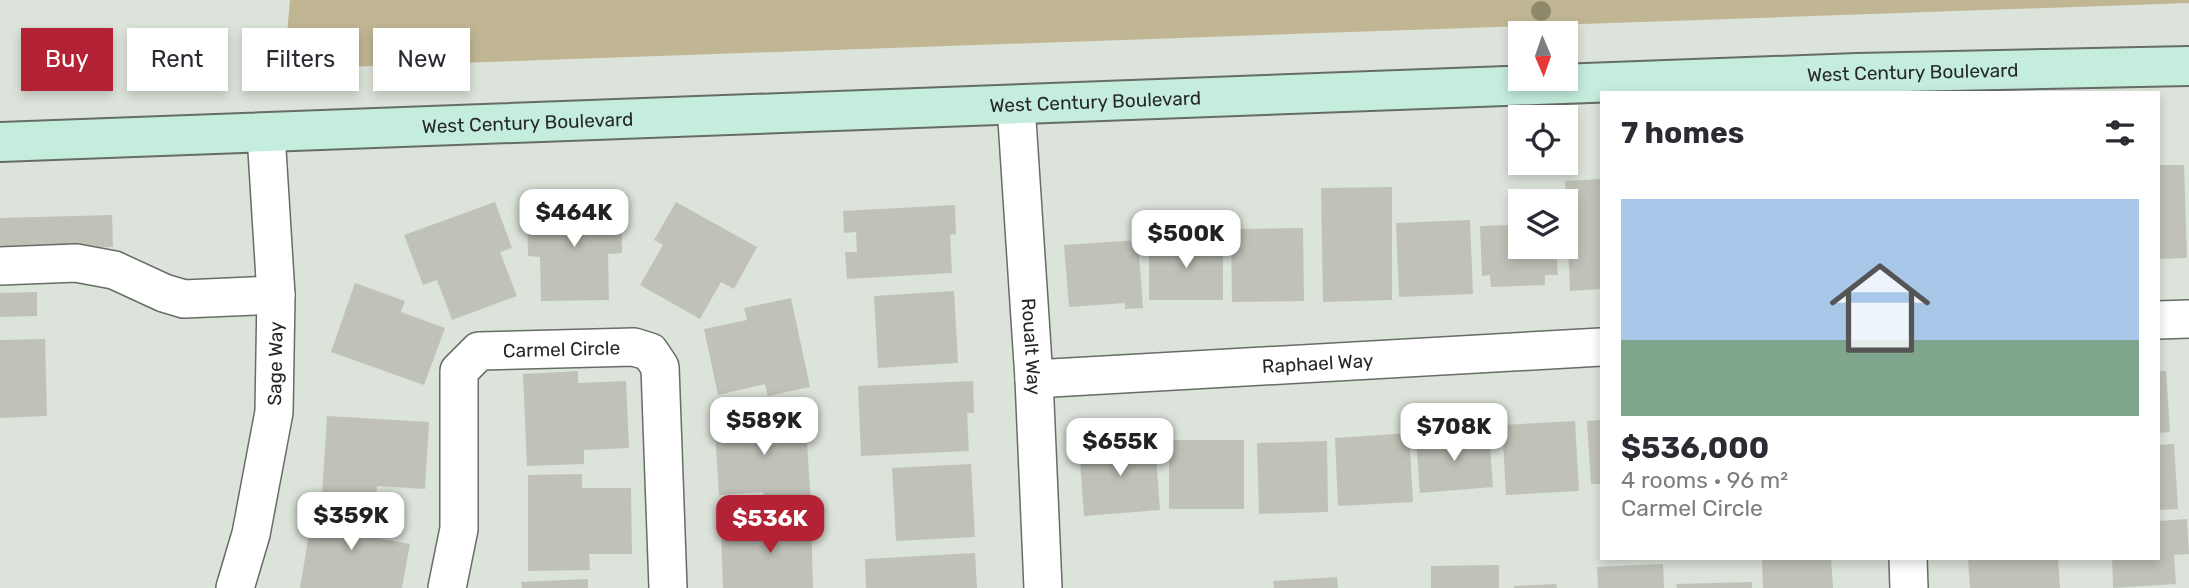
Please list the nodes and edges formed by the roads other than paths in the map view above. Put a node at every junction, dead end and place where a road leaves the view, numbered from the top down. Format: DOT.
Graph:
graph roads {
  1 [pos="2189,66"];
  2 [pos="1859,83"];
  3 [pos="1917,83"];
  4 [pos="1016,105"];
  5 [pos="266,134"];
  6 [pos="0,142"];
  7 [pos="0,265"];
  8 [pos="276,295"];
  9 [pos="2189,319"];
  10 [pos="2160,320"];
  11 [pos="1600,347"];
  12 [pos="1034,379"];
  13 [pos="1908,560"];
  14 [pos="235,588"];
  15 [pos="447,588"];
  16 [pos="668,588"];
  17 [pos="1043,588"];
  18 [pos="1909,588"];
  1 -- 3 [label="street, West Century Boulevard"];
  2 -- 3 [label="street, West Century Boulevard"];
  2 -- 4 [label="street, West Century Boulevard"];
  4 -- 5 [label="street, West Century Boulevard"];
  4 -- 12 [label="street, Roualt Way"];
  5 -- 6 [label="street, West Century Boulevard"];
  5 -- 8 [label="street, Sage Way"];
  7 -- 8 [label="street"];
  8 -- 14 [label="street, Sage Way"];
  9 -- 10 [label="street"];
  11 -- 12 [label="street, Raphael Way"];
  12 -- 17 [label="street, Roualt Way"];
  13 -- 18 [label="street"];
  15 -- 16 [label="street, Carmel Circle"];
}
